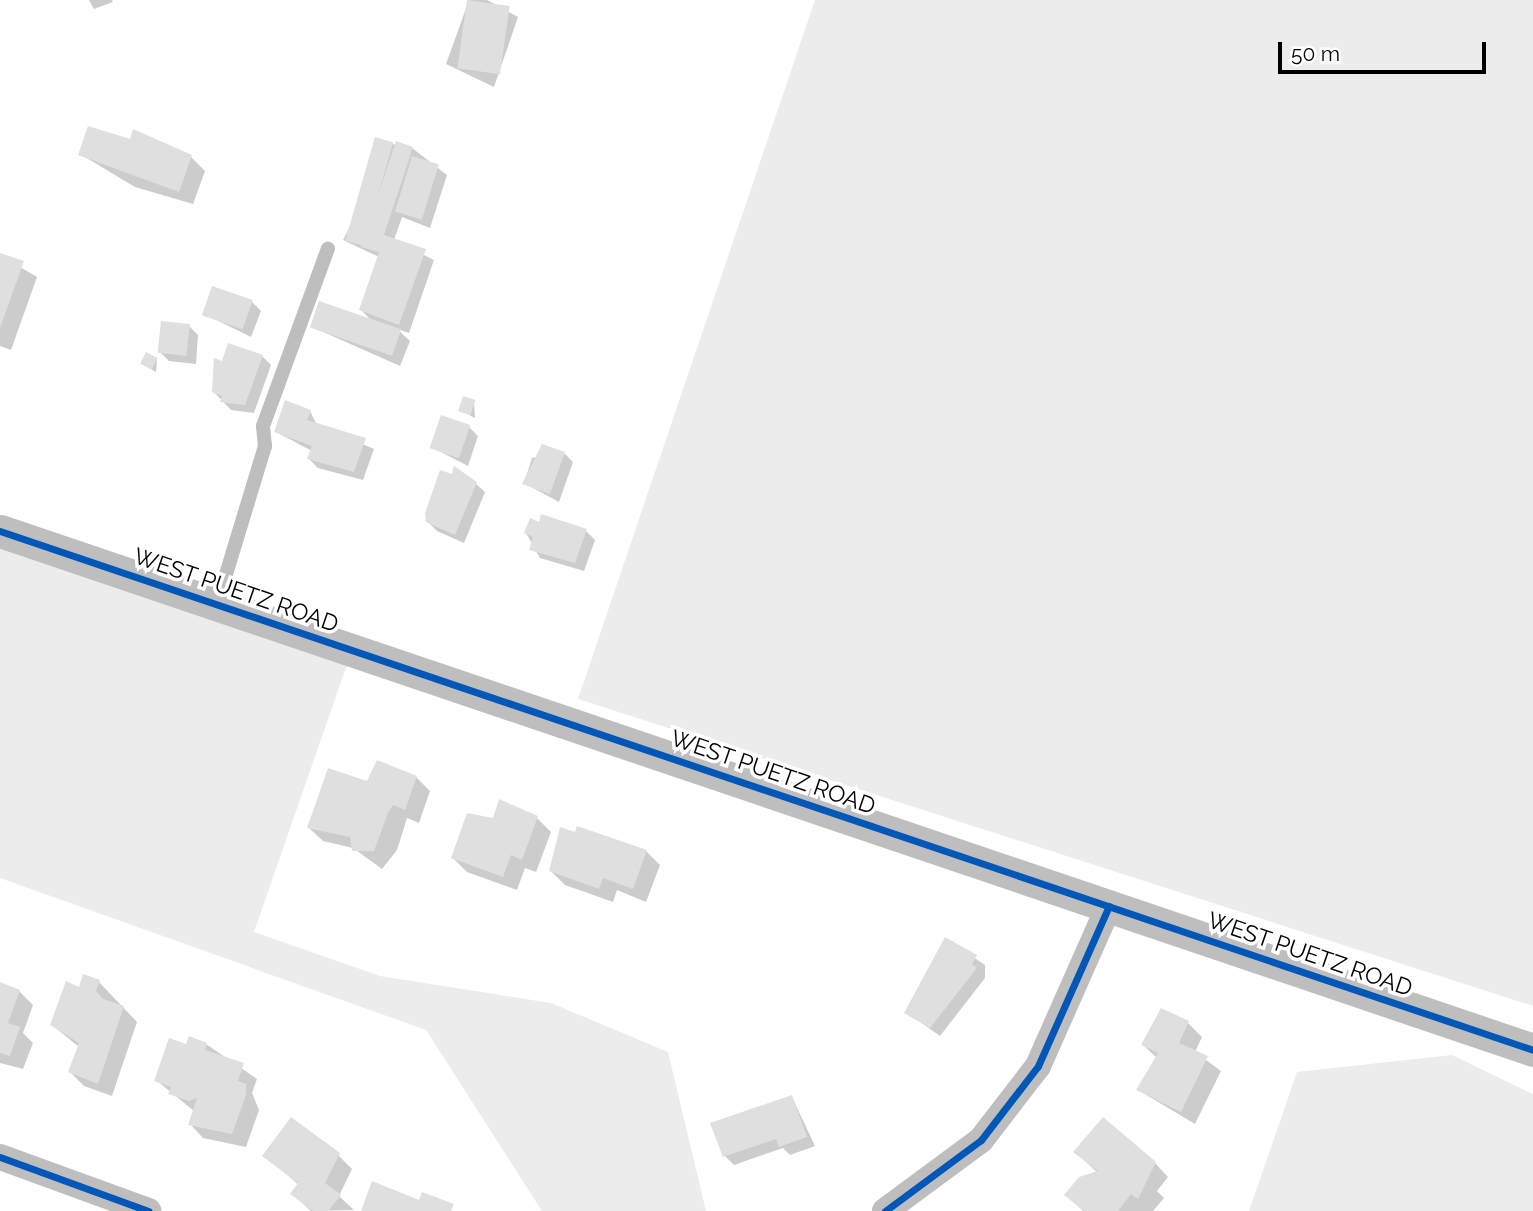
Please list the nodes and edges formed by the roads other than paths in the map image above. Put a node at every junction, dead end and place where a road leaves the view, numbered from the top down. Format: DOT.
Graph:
graph roads {
  1 [pos="328,248"];
  2 [pos="0,531"];
  3 [pos="217,604"];
  4 [pos="1109,906"];
  5 [pos="1533,1049"];
  6 [pos="0,1157"];
  7 [pos="148,1211"];
  8 [pos="885,1211"];
  1 -- 3 [label="lane"];
  2 -- 3 [label="street, WEST PUETZ ROAD"];
  3 -- 4 [label="street, WEST PUETZ ROAD"];
  4 -- 5 [label="street, WEST PUETZ ROAD"];
  4 -- 8 [label="street"];
  6 -- 7 [label="street"];
}
